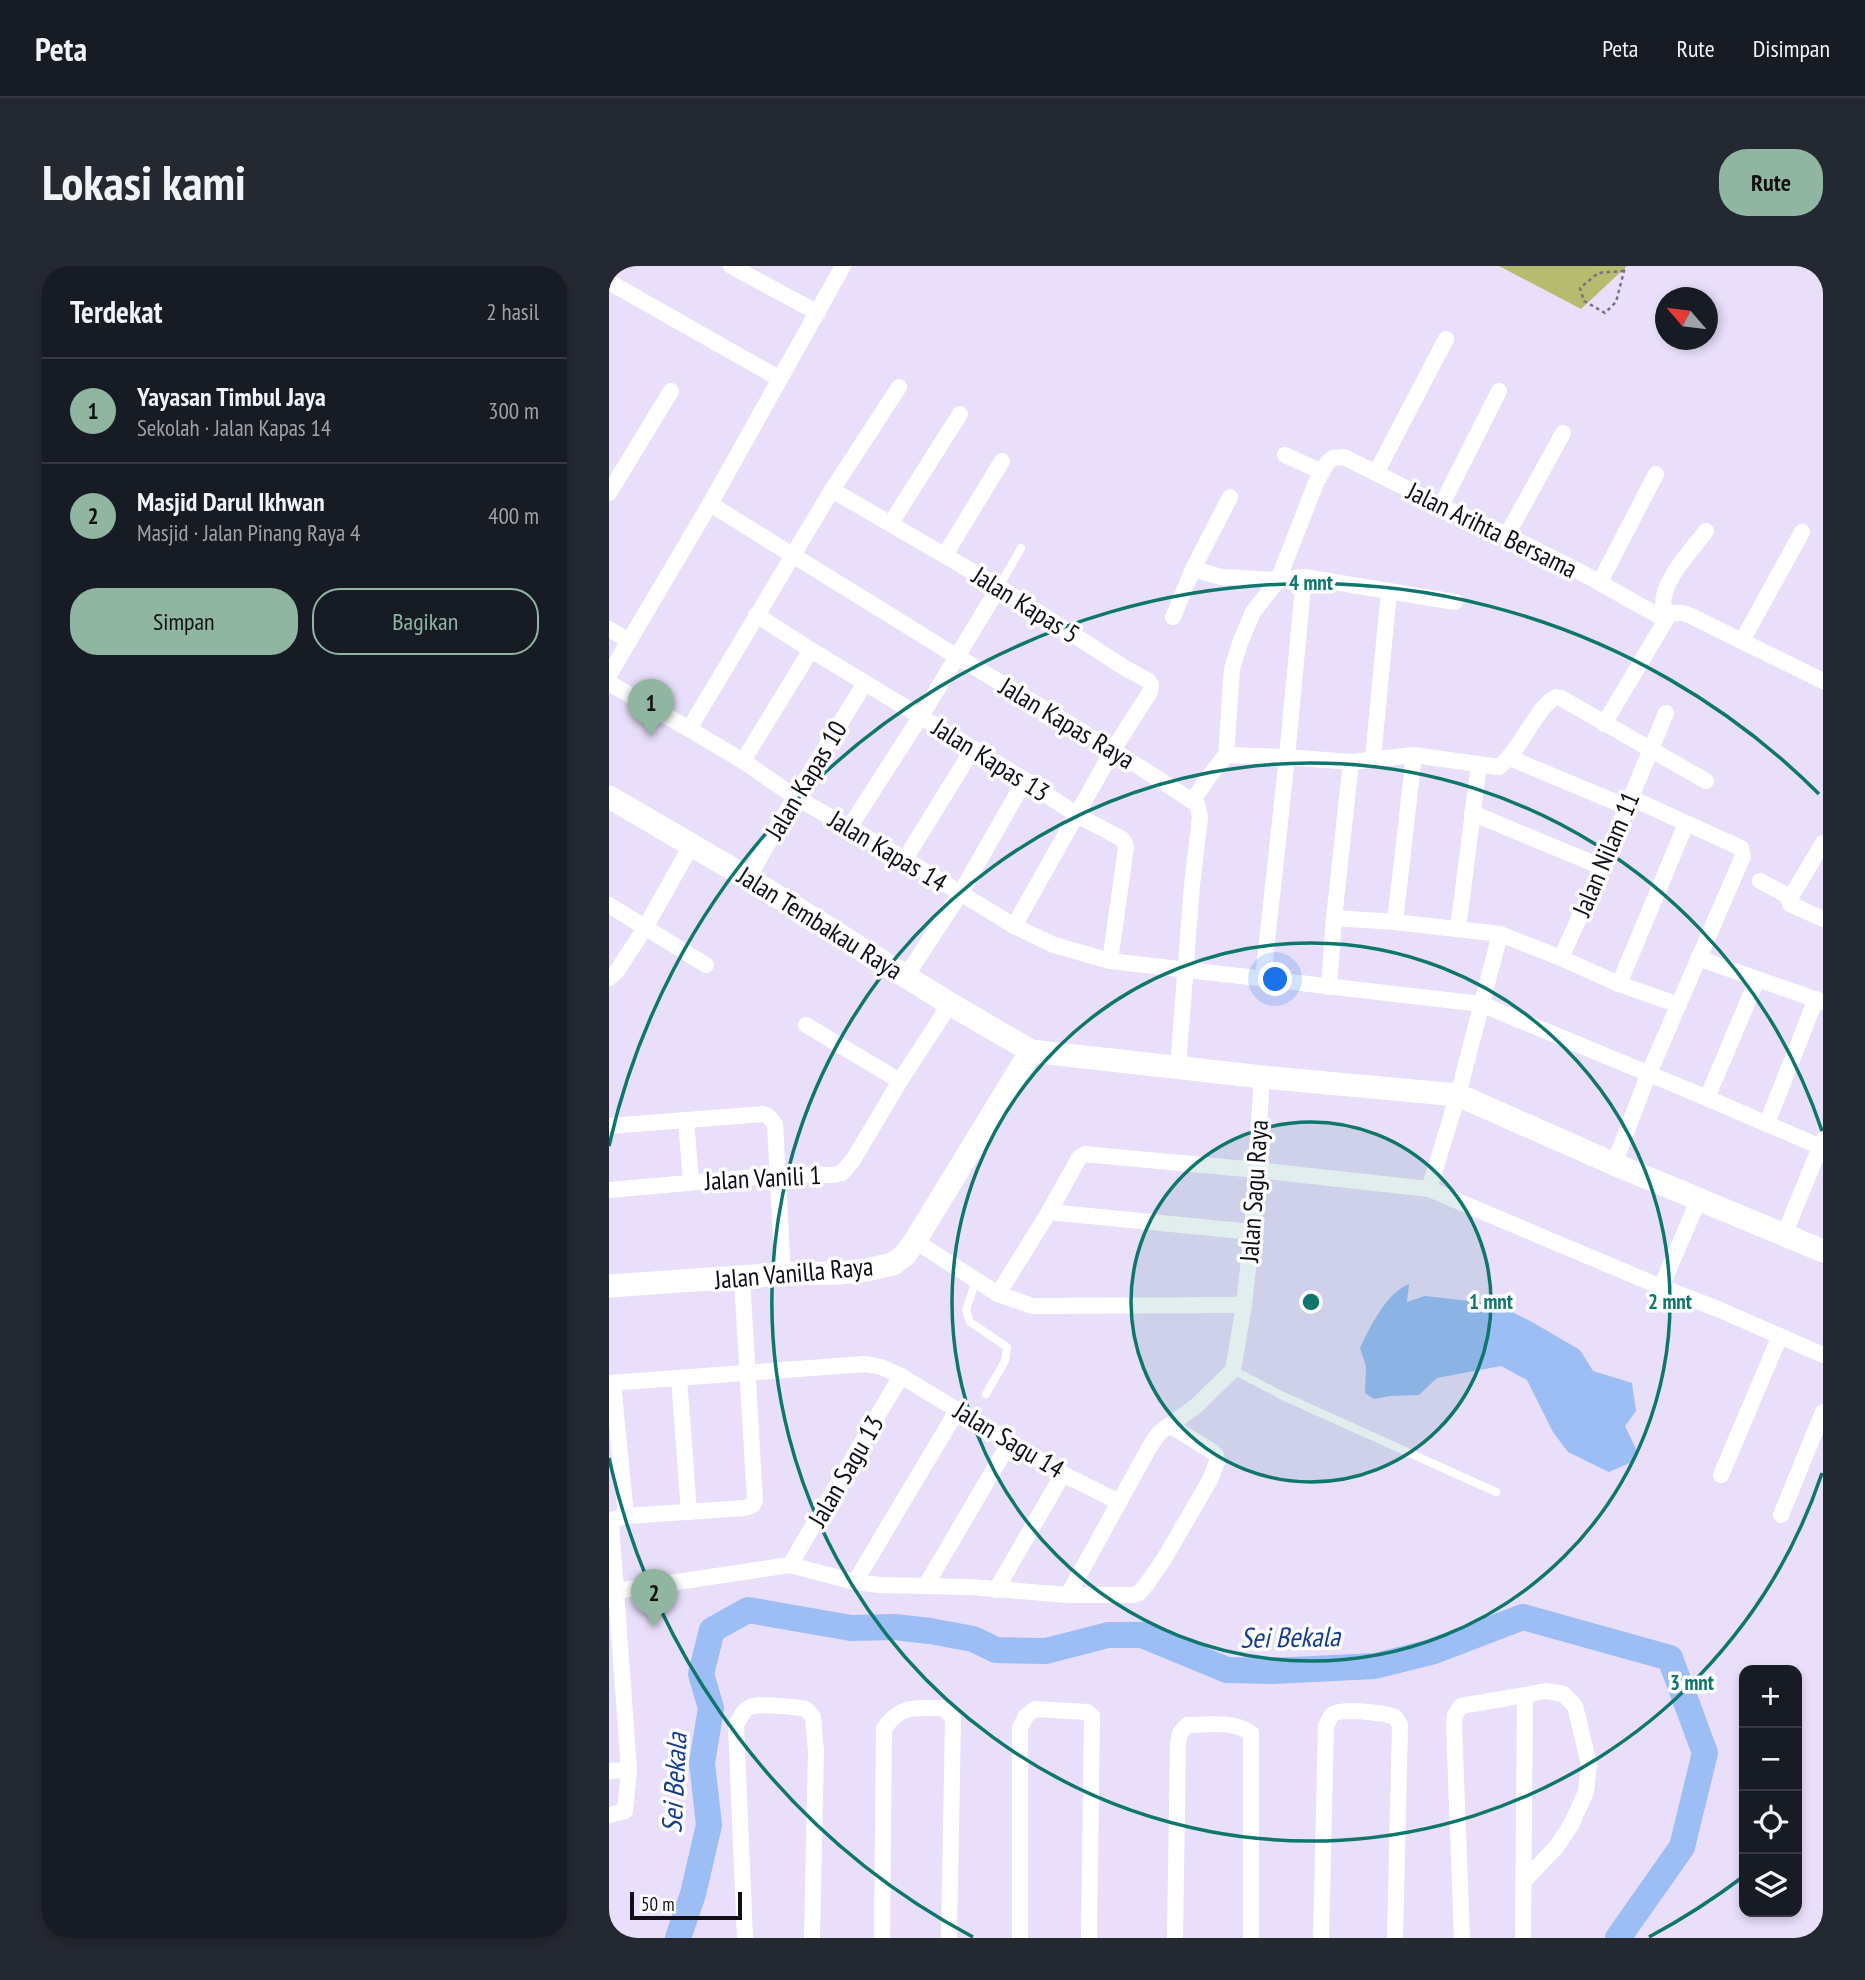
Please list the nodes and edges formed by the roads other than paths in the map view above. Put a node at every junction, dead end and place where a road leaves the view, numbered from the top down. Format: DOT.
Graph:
graph roads {
  1 [pos="730,266"];
  2 [pos="843,266"];
  3 [pos="609,282"];
  4 [pos="818,313"];
  5 [pos="1446,339"];
  6 [pos="780,379"];
  7 [pos="899,387"];
  8 [pos="671,391"];
  9 [pos="1499,391"];
  10 [pos="960,414"];
  11 [pos="1563,433"];
  12 [pos="1286,455"];
  13 [pos="1002,461"];
  14 [pos="1322,472"];
  15 [pos="1375,473"];
  16 [pos="1656,474"];
  17 [pos="832,490"];
  18 [pos="609,493"];
  19 [pos="1230,497"];
  20 [pos="710,504"];
  21 [pos="1441,506"];
  22 [pos="891,523"];
  23 [pos="1706,530"];
  24 [pos="1802,532"];
  25 [pos="1507,535"];
  26 [pos="1021,548"];
  27 [pos="792,555"];
  28 [pos="945,555"];
  29 [pos="1193,569"];
  30 [pos="1304,577"];
  31 [pos="1278,580"];
  32 [pos="1600,582"];
  33 [pos="999,587"];
  34 [pos="1389,591"];
  35 [pos="1455,602"];
  36 [pos="756,615"];
  37 [pos="1668,616"];
  38 [pos="1173,617"];
  39 [pos="609,629"];
  40 [pos="629,640"];
  41 [pos="1742,641"];
  42 [pos="811,650"];
  43 [pos="956,656"];
  44 [pos="609,675"];
  45 [pos="1823,681"];
  46 [pos="609,683"];
  47 [pos="865,683"];
  48 [pos="1666,713"];
  49 [pos="921,716"];
  50 [pos="1604,724"];
  51 [pos="689,729"];
  52 [pos="973,749"];
  53 [pos="1113,750"];
  54 [pos="1650,750"];
  55 [pos="1226,755"];
  56 [pos="1415,755"];
  57 [pos="1287,757"];
  58 [pos="1373,758"];
  59 [pos="1510,758"];
  60 [pos="743,761"];
  61 [pos="1351,762"];
  62 [pos="1479,764"];
  63 [pos="1025,780"];
  64 [pos="1706,781"];
  65 [pos="609,797"];
  66 [pos="795,797"];
  67 [pos="1193,800"];
  68 [pos="1629,802"];
  69 [pos="1472,813"];
  70 [pos="1077,815"];
  71 [pos="1686,824"];
  72 [pos="849,828"];
  73 [pos="1823,843"];
  74 [pos="692,844"];
  75 [pos="905,859"];
  76 [pos="1602,867"];
  77 [pos="748,878"];
  78 [pos="1760,881"];
  79 [pos="960,894"];
  80 [pos="1790,897"];
  81 [pos="609,905"];
  82 [pos="1334,918"];
  83 [pos="1823,919"];
  84 [pos="1395,922"];
  85 [pos="1014,926"];
  86 [pos="645,928"];
  87 [pos="1458,929"];
  88 [pos="1500,934"];
  89 [pos="1561,958"];
  90 [pos="1697,958"];
  91 [pos="1110,961"];
  92 [pos="706,965"];
  93 [pos="1186,970"];
  94 [pos="906,976"];
  95 [pos="609,978"];
  96 [pos="1263,979"];
  97 [pos="1757,980"];
  98 [pos="1619,984"];
  99 [pos="1329,987"];
  100 [pos="1819,1000"];
  101 [pos="950,1004"];
  102 [pos="1481,1004"];
  103 [pos="1679,1005"];
  104 [pos="806,1025"];
  105 [pos="1031,1051"];
  106 [pos="1178,1067"];
  107 [pos="1649,1073"];
  108 [pos="1262,1077"];
  109 [pos="900,1081"];
  110 [pos="1458,1095"];
  111 [pos="1707,1098"];
  112 [pos="686,1120"];
  113 [pos="1767,1124"];
  114 [pos="609,1126"];
  115 [pos="1822,1145"];
  116 [pos="1614,1164"];
  117 [pos="1257,1170"];
  118 [pos="777,1175"];
  119 [pos="691,1182"];
  120 [pos="1429,1189"];
  121 [pos="609,1190"];
  122 [pos="1699,1199"];
  123 [pos="1049,1212"];
  124 [pos="1252,1232"];
  125 [pos="1784,1235"];
  126 [pos="915,1241"];
  127 [pos="1823,1251"];
  128 [pos="783,1275"];
  129 [pos="742,1278"];
  130 [pos="976,1281"];
  131 [pos="609,1286"];
  132 [pos="1661,1287"];
  133 [pos="999,1294"];
  134 [pos="1244,1305"];
  135 [pos="1780,1336"];
  136 [pos="1823,1355"];
  137 [pos="1233,1370"];
  138 [pos="748,1372"];
  139 [pos="901,1376"];
  140 [pos="679,1378"];
  141 [pos="611,1383"];
  142 [pos="986,1394"];
  143 [pos="958,1409"];
  144 [pos="1823,1412"];
  145 [pos="1171,1426"];
  146 [pos="1010,1442"];
  147 [pos="1063,1474"];
  148 [pos="1721,1475"];
  149 [pos="1496,1492"];
  150 [pos="1119,1502"];
  151 [pos="689,1512"];
  152 [pos="1781,1515"];
  153 [pos="615,1519"];
  154 [pos="790,1565"];
  155 [pos="855,1582"];
  156 [pos="926,1585"];
  157 [pos="996,1590"];
  158 [pos="617,1591"];
  159 [pos="1068,1595"];
  160 [pos="615,1659"];
  161 [pos="1525,1695"];
  162 [pos="629,1770"];
  163 [pos="609,1771"];
  164 [pos="609,1815"];
  165 [pos="1524,1881"];
  166 [pos="745,1938"];
  167 [pos="812,1938"];
  168 [pos="882,1938"];
  169 [pos="949,1938"];
  170 [pos="1020,1938"];
  171 [pos="1089,1938"];
  172 [pos="1175,1938"];
  173 [pos="1251,1938"];
  174 [pos="1321,1938"];
  175 [pos="1395,1938"];
  176 [pos="1462,1938"];
  177 [pos="1523,1938"];
  1 -- 4 [label="street"];
  2 -- 4 [label="street"];
  3 -- 6 [label="street"];
  4 -- 6 [label="street"];
  5 -- 15 [label="street"];
  6 -- 20 [label="street"];
  7 -- 17 [label="street"];
  8 -- 18 [label="street"];
  9 -- 21 [label="street"];
  10 -- 22 [label="street"];
  11 -- 25 [label="street"];
  12 -- 14 [label="street"];
  13 -- 28 [label="street"];
  14 -- 15 [label="street, Jalan Arihta Bersama"];
  14 -- 31 [label="street"];
  15 -- 21 [label="street, Jalan Arihta Bersama"];
  16 -- 32 [label="street"];
  17 -- 22 [label="street, Jalan Kapas 5"];
  17 -- 27 [label="street"];
  19 -- 29 [label="street"];
  20 -- 27 [label="street, Jalan Kapas Raya"];
  20 -- 40 [label="street"];
  21 -- 25 [label="street, Jalan Arihta Bersama"];
  22 -- 28 [label="street, Jalan Kapas 5"];
  23 -- 37 [label="street"];
  24 -- 41 [label="street"];
  25 -- 32 [label="street, Jalan Arihta Bersama"];
  26 -- 33 [label="lane"];
  27 -- 36 [label="street"];
  27 -- 43 [label="street, Jalan Kapas Raya"];
  28 -- 33 [label="street, Jalan Kapas 5"];
  29 -- 31 [label="street"];
  29 -- 38 [label="street"];
  30 -- 31 [label="street"];
  30 -- 34 [label="street"];
  30 -- 57 [label="street"];
  31 -- 55 [label="street"];
  32 -- 37 [label="street, Jalan Arihta Bersama"];
  33 -- 43 [label="street"];
  33 -- 53 [label="street, Jalan Kapas 5"];
  34 -- 35 [label="street"];
  34 -- 58 [label="street"];
  36 -- 42 [label="street, Jalan Kapas 13"];
  36 -- 51 [label="street"];
  37 -- 41 [label="street, Jalan Arihta Bersama"];
  37 -- 50 [label="street"];
  39 -- 40 [label="street"];
  40 -- 44 [label="street"];
  41 -- 45 [label="street, Jalan Arihta Bersama"];
  42 -- 47 [label="street, Jalan Kapas 13"];
  42 -- 60 [label="street"];
  43 -- 49 [label="street"];
  43 -- 53 [label="street, Jalan Kapas Raya"];
  46 -- 51 [label="street, Jalan Kapas 14"];
  47 -- 49 [label="street, Jalan Kapas 13"];
  47 -- 66 [label="street, Jalan Kapas 10"];
  48 -- 54 [label="street, Jalan Nilam 11"];
  49 -- 52 [label="street, Jalan Kapas 13"];
  49 -- 72 [label="street"];
  50 -- 54 [label="street"];
  50 -- 59 [label="street"];
  51 -- 60 [label="street, Jalan Kapas 14"];
  52 -- 63 [label="street, Jalan Kapas 13"];
  52 -- 75 [label="street"];
  53 -- 67 [label="street, Jalan Kapas Raya"];
  53 -- 70 [label="street"];
  54 -- 64 [label="street"];
  54 -- 68 [label="street, Jalan Nilam 11"];
  55 -- 57 [label="street"];
  55 -- 67 [label="street"];
  56 -- 58 [label="street"];
  56 -- 62 [label="street"];
  56 -- 84 [label="street"];
  57 -- 61 [label="street"];
  57 -- 96 [label="street"];
  58 -- 61 [label="street"];
  59 -- 62 [label="street"];
  59 -- 68 [label="street"];
  60 -- 66 [label="street, Jalan Kapas 14"];
  61 -- 82 [label="street"];
  62 -- 69 [label="street"];
  63 -- 70 [label="street, Jalan Kapas 13"];
  63 -- 79 [label="street"];
  65 -- 74 [label="street, Jalan Tembakau Raya"];
  66 -- 72 [label="street, Jalan Kapas 14"];
  66 -- 77 [label="street, Jalan Kapas 10"];
  67 -- 93 [label="street"];
  68 -- 71 [label="street"];
  68 -- 76 [label="street, Jalan Nilam 11"];
  69 -- 76 [label="street"];
  69 -- 87 [label="street"];
  70 -- 85 [label="street"];
  70 -- 91 [label="street, Jalan Kapas 13"];
  71 -- 90 [label="street"];
  71 -- 98 [label="street"];
  72 -- 75 [label="street, Jalan Kapas 14"];
  73 -- 80 [label="street"];
  74 -- 77 [label="street, Jalan Tembakau Raya"];
  74 -- 86 [label="street"];
  75 -- 79 [label="street, Jalan Kapas 14"];
  76 -- 89 [label="street, Jalan Nilam 11"];
  77 -- 94 [label="street, Jalan Tembakau Raya"];
  78 -- 80 [label="street"];
  79 -- 85 [label="street, Jalan Kapas 14"];
  79 -- 94 [label="street"];
  80 -- 83 [label="street"];
  81 -- 86 [label="street"];
  82 -- 84 [label="street"];
  82 -- 99 [label="street"];
  84 -- 87 [label="street"];
  85 -- 91 [label="street, Jalan Kapas 14"];
  86 -- 92 [label="street"];
  86 -- 95 [label="street"];
  87 -- 88 [label="street"];
  88 -- 89 [label="street"];
  88 -- 102 [label="street"];
  89 -- 98 [label="street"];
  90 -- 97 [label="street"];
  90 -- 103 [label="street"];
  91 -- 93 [label="street, Jalan Kapas 14"];
  93 -- 96 [label="street, Jalan Kapas 14"];
  93 -- 106 [label="street"];
  94 -- 101 [label="street, Jalan Tembakau Raya"];
  96 -- 99 [label="street, Jalan Kapas 14"];
  97 -- 100 [label="street"];
  97 -- 111 [label="street"];
  98 -- 103 [label="street"];
  99 -- 102 [label="street, Jalan Kapas 14"];
  100 -- 113 [label="street"];
  101 -- 105 [label="street, Jalan Tembakau Raya"];
  101 -- 109 [label="street, Jalan Vanili 1"];
  102 -- 107 [label="street, Jalan Kapas 14"];
  102 -- 110 [label="street"];
  103 -- 107 [label="street"];
  104 -- 109 [label="street"];
  105 -- 106 [label="street"];
  105 -- 126 [label="street, Jalan Vanilla Raya"];
  106 -- 108 [label="street"];
  107 -- 111 [label="street, Jalan Kapas 14"];
  107 -- 116 [label="street"];
  108 -- 110 [label="street"];
  108 -- 117 [label="street, Jalan Sagu Raya"];
  109 -- 118 [label="street, Jalan Vanili 1"];
  110 -- 116 [label="street"];
  110 -- 120 [label="street"];
  111 -- 113 [label="street, Jalan Kapas 14"];
  112 -- 114 [label="street"];
  112 -- 118 [label="street"];
  112 -- 119 [label="street"];
  113 -- 115 [label="street, Jalan Kapas 14"];
  115 -- 125 [label="street"];
  116 -- 122 [label="street"];
  117 -- 120 [label="street"];
  117 -- 123 [label="street"];
  117 -- 124 [label="street, Jalan Sagu Raya"];
  118 -- 119 [label="street, Jalan Vanili 1"];
  118 -- 128 [label="street"];
  119 -- 121 [label="street, Jalan Vanili 1"];
  120 -- 132 [label="street"];
  122 -- 125 [label="street"];
  122 -- 132 [label="street"];
  123 -- 124 [label="street"];
  123 -- 133 [label="street"];
  124 -- 134 [label="street, Jalan Sagu Raya"];
  125 -- 127 [label="street"];
  126 -- 128 [label="street, Jalan Vanilla Raya"];
  126 -- 130 [label="street"];
  128 -- 129 [label="street, Jalan Vanilla Raya"];
  129 -- 131 [label="street, Jalan Vanilla Raya"];
  129 -- 138 [label="street"];
  130 -- 133 [label="street"];
  130 -- 142 [label="lane"];
  132 -- 135 [label="street"];
  133 -- 134 [label="street"];
  134 -- 137 [label="street, Jalan Sagu Raya"];
  135 -- 136 [label="street"];
  135 -- 148 [label="street"];
  137 -- 145 [label="street"];
  137 -- 149 [label="lane"];
  138 -- 139 [label="street, Jalan Sagu 14"];
  138 -- 140 [label="street, Jalan Sagu 14"];
  138 -- 151 [label="street"];
  139 -- 143 [label="street, Jalan Sagu 14"];
  139 -- 154 [label="street, Jalan Sagu 13"];
  140 -- 141 [label="street, Jalan Sagu 14"];
  140 -- 151 [label="street"];
  141 -- 153 [label="street"];
  143 -- 146 [label="street, Jalan Sagu 14"];
  143 -- 155 [label="street"];
  144 -- 152 [label="street"];
  145 -- 150 [label="street"];
  145 -- 159 [label="street"];
  146 -- 147 [label="street, Jalan Sagu 14"];
  146 -- 156 [label="street"];
  147 -- 150 [label="street, Jalan Sagu 14"];
  147 -- 157 [label="street"];
  150 -- 159 [label="street"];
  151 -- 153 [label="street"];
  153 -- 158 [label="street"];
  154 -- 155 [label="street"];
  154 -- 158 [label="street"];
  155 -- 156 [label="street"];
  156 -- 157 [label="street"];
  157 -- 159 [label="street"];
  158 -- 160 [label="street"];
  160 -- 162 [label="street"];
  161 -- 165 [label="street"];
  161 -- 165 [label="street"];
  161 -- 176 [label="street"];
  162 -- 163 [label="street"];
  162 -- 164 [label="street"];
  165 -- 177 [label="street"];
  166 -- 167 [label="street"];
  168 -- 169 [label="street"];
  170 -- 171 [label="street"];
  172 -- 173 [label="street"];
  174 -- 175 [label="street"];
}
